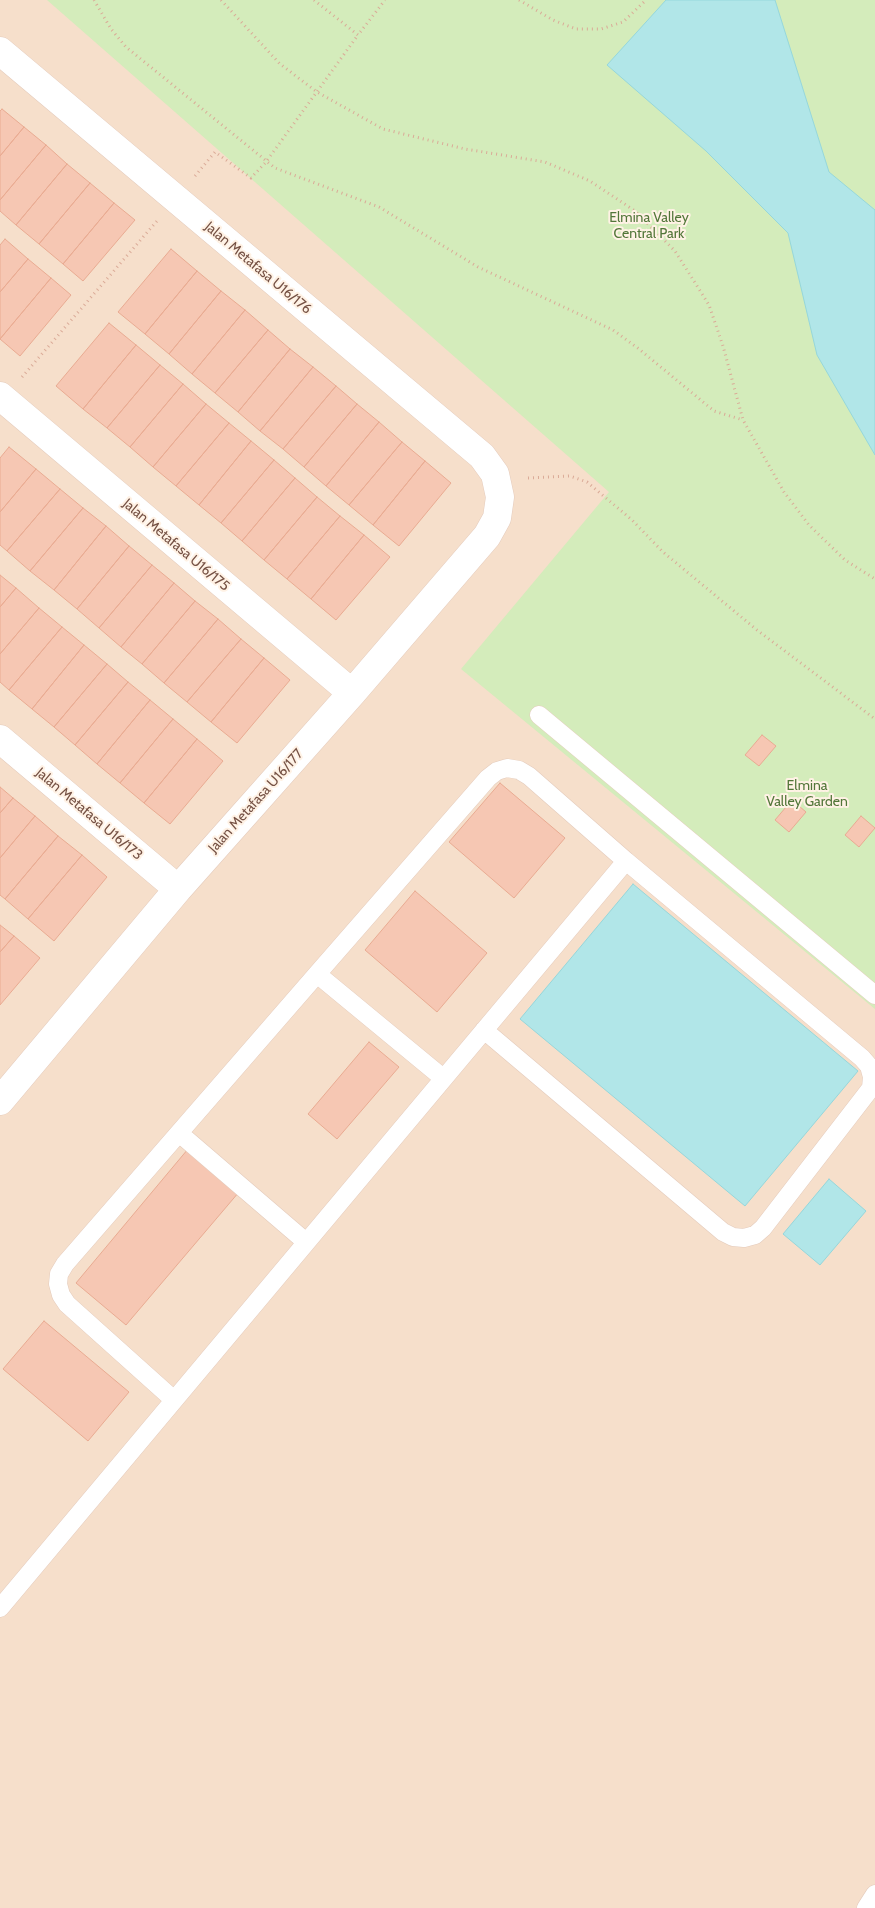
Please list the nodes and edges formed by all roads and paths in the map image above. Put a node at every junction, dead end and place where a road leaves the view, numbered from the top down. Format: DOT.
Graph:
graph roads {
  1 [pos="94,0"];
  2 [pos="221,0"];
  3 [pos="314,0"];
  4 [pos="385,0"];
  5 [pos="519,0"];
  6 [pos="646,0"];
  7 [pos="358,34"];
  8 [pos="0,50"];
  9 [pos="316,92"];
  10 [pos="266,162"];
  11 [pos="176,199"];
  12 [pos="2,398"];
  13 [pos="743,420"];
  14 [pos="525,479"];
  15 [pos="500,497"];
  16 [pos="875,579"];
  17 [pos="352,693"];
  18 [pos="539,715"];
  19 [pos="875,719"];
  20 [pos="0,739"];
  21 [pos="626,861"];
  22 [pos="178,889"];
  23 [pos="317,974"];
  24 [pos="875,994"];
  25 [pos="484,1030"];
  26 [pos="444,1078"];
  27 [pos="3,1092"];
  28 [pos="179,1133"];
  29 [pos="306,1242"];
  30 [pos="174,1400"];
  31 [pos="0,1608"];
  32 [pos="875,1894"];
  33 [pos="866,1908"];
  1 -- 10 [label="path"];
  2 -- 9 [label="path"];
  3 -- 7 [label="path"];
  4 -- 7 [label="path"];
  5 -- 6 [label="path"];
  7 -- 9 [label="path"];
  8 -- 11 [label="street, Jalan Metafasa U16/176"];
  9 -- 10 [label="path"];
  9 -- 13 [label="path"];
  10 -- 11 [label="path"];
  10 -- 13 [label="path"];
  11 -- 12 [label="path"];
  11 -- 15 [label="street, Jalan Metafasa U16/176"];
  12 -- 17 [label="street, Jalan Metafasa U16/175"];
  13 -- 16 [label="path"];
  14 -- 19 [label="path"];
  15 -- 17 [label="street, Jalan Metafasa U16/177"];
  17 -- 22 [label="street, Jalan Metafasa U16/177"];
  18 -- 24 [label="lane"];
  20 -- 22 [label="street, Jalan Metafasa U16/173"];
  21 -- 23 [label="lane"];
  21 -- 25 [label="lane"];
  21 -- 25 [label="lane"];
  22 -- 27 [label="street, Jalan Metafasa U16/177"];
  23 -- 26 [label="lane"];
  23 -- 28 [label="lane"];
  25 -- 26 [label="lane"];
  26 -- 29 [label="lane"];
  28 -- 29 [label="lane"];
  28 -- 30 [label="lane"];
  29 -- 30 [label="lane"];
  30 -- 31 [label="lane"];
  32 -- 33 [label="lane"];
}
